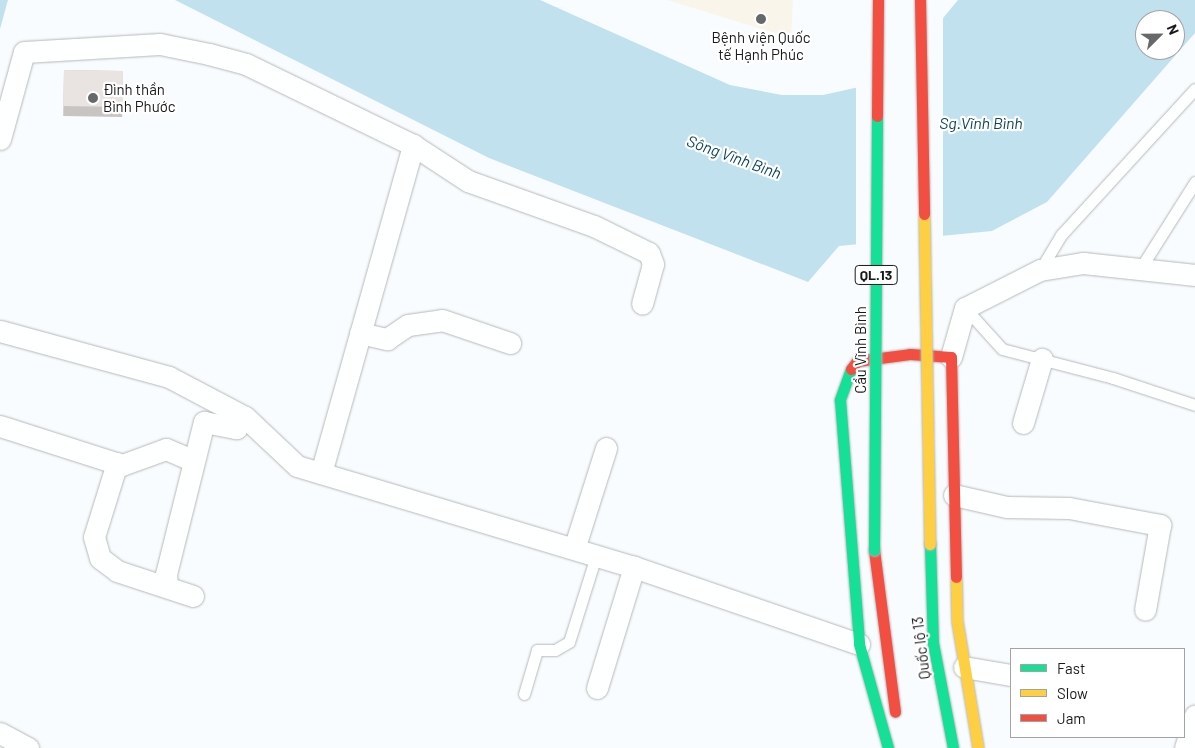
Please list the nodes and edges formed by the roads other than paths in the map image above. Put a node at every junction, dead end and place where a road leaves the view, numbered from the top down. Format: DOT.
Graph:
graph roads {
  1 [pos="878,0"];
  2 [pos="920,0"];
  3 [pos="1195,89"];
  4 [pos="0,140"];
  5 [pos="413,145"];
  6 [pos="1195,182"];
  7 [pos="1140,269"];
  8 [pos="1040,270"];
  9 [pos="1195,275"];
  10 [pos="642,304"];
  11 [pos="964,308"];
  12 [pos="0,331"];
  13 [pos="360,333"];
  14 [pos="510,343"];
  15 [pos="951,357"];
  16 [pos="1042,359"];
  17 [pos="1195,405"];
  18 [pos="245,417"];
  19 [pos="1024,423"];
  20 [pos="0,426"];
  21 [pos="606,448"];
  22 [pos="194,462"];
  23 [pos="117,463"];
  24 [pos="321,473"];
  25 [pos="954,495"];
  26 [pos="574,549"];
  27 [pos="596,556"];
  28 [pos="634,567"];
  29 [pos="167,585"];
  30 [pos="193,596"];
  31 [pos="1145,610"];
  32 [pos="859,644"];
  33 [pos="964,667"];
  34 [pos="1010,674"];
  35 [pos="597,688"];
  36 [pos="524,694"];
  37 [pos="1195,716"];
  38 [pos="898,728"];
  39 [pos="0,733"];
  40 [pos="28,748"];
  41 [pos="888,748"];
  42 [pos="952,748"];
  43 [pos="978,748"];
  44 [pos="1185,748"];
  1 -- 38 [label="highway, Cầu Vĩnh Bình / QL.13, bridge"];
  2 -- 42 [label="highway, Quốc lộ 13, bridge"];
  3 -- 8 [label="lane"];
  4 -- 5 [label="street"];
  5 -- 10 [label="street"];
  5 -- 13 [label="street"];
  6 -- 7 [label="lane"];
  7 -- 8 [label="street"];
  7 -- 9 [label="street"];
  8 -- 11 [label="street"];
  11 -- 15 [label="street"];
  11 -- 16 [label="lane"];
  12 -- 18 [label="street"];
  13 -- 14 [label="street"];
  13 -- 24 [label="street"];
  15 -- 25 [label="highway"];
  15 -- 32 [label="highway"];
  16 -- 17 [label="lane"];
  16 -- 19 [label="street"];
  18 -- 22 [label="street"];
  18 -- 24 [label="street"];
  20 -- 23 [label="street"];
  21 -- 26 [label="street"];
  22 -- 23 [label="street"];
  22 -- 29 [label="street"];
  23 -- 29 [label="street"];
  24 -- 26 [label="street"];
  25 -- 31 [label="street"];
  25 -- 33 [label="highway"];
  26 -- 27 [label="street"];
  27 -- 28 [label="street"];
  27 -- 36 [label="lane"];
  28 -- 32 [label="street"];
  28 -- 35 [label="street"];
  29 -- 30 [label="street"];
  32 -- 41 [label="highway"];
  33 -- 34 [label="street"];
  33 -- 43 [label="highway"];
  37 -- 44 [label="street"];
  39 -- 40 [label="street"];
}
